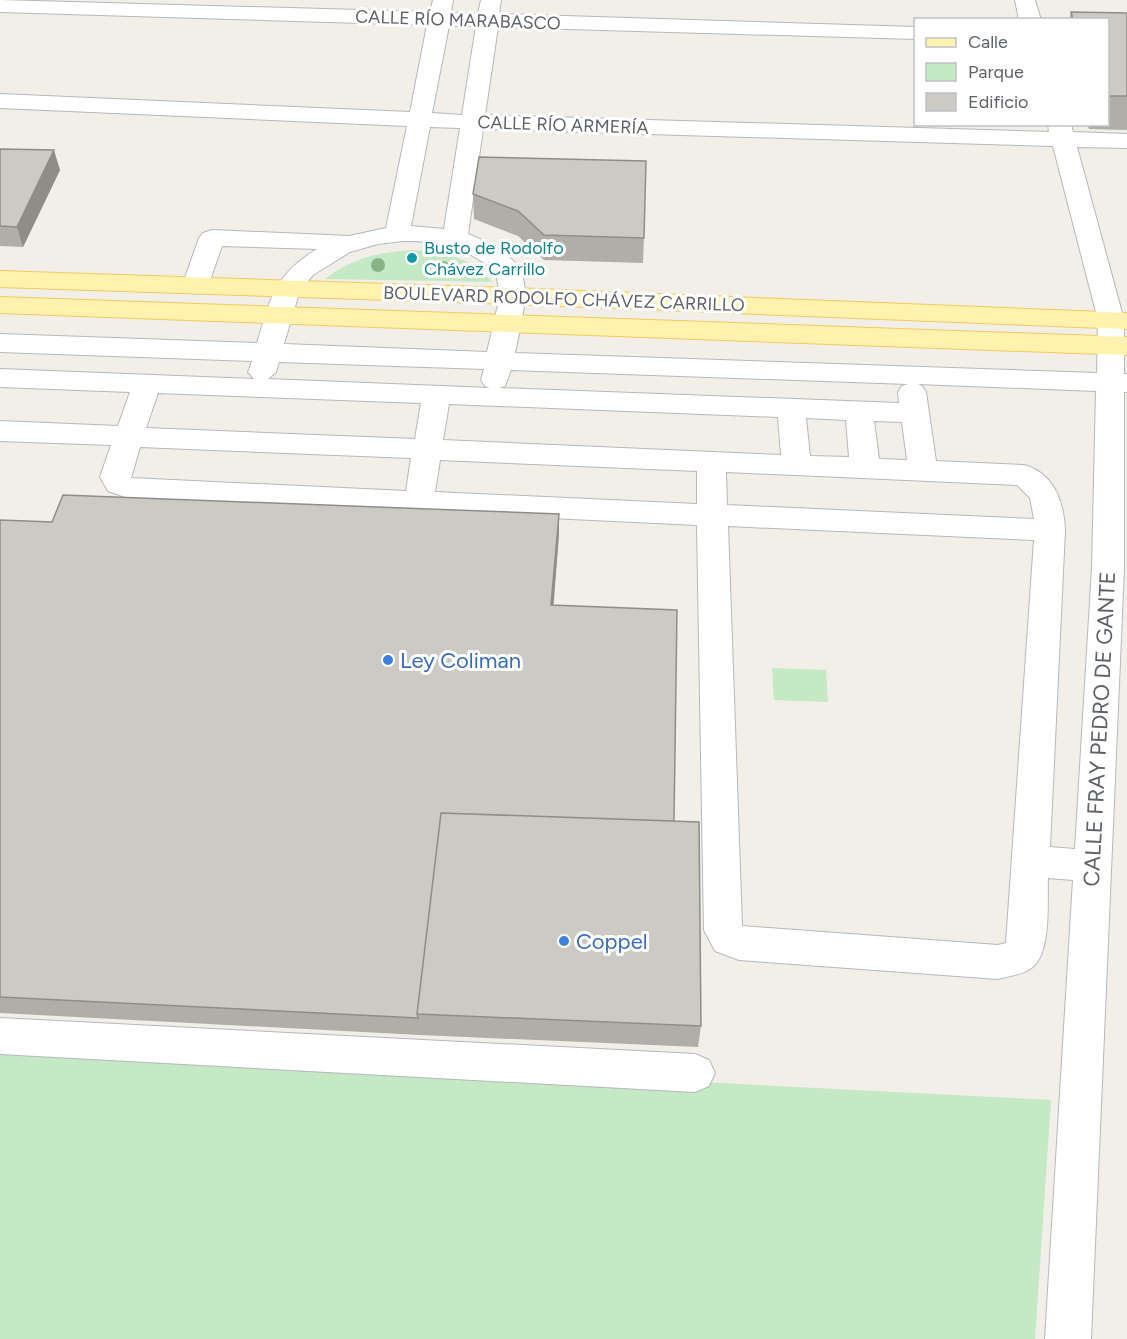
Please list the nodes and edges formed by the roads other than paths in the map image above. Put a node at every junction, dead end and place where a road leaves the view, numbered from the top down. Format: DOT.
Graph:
graph roads {
  1 [pos="1025,0"];
  2 [pos="0,6"];
  3 [pos="441,10"];
  4 [pos="490,10"];
  5 [pos="1030,18"];
  6 [pos="914,33"];
  7 [pos="0,101"];
  8 [pos="420,120"];
  9 [pos="472,122"];
  10 [pos="1061,132"];
  11 [pos="1127,141"];
  12 [pos="397,235"];
  13 [pos="455,238"];
  14 [pos="356,243"];
  15 [pos="0,279"];
  16 [pos="195,286"];
  17 [pos="287,289"];
  18 [pos="513,296"];
  19 [pos="0,305"];
  20 [pos="279,316"];
  21 [pos="507,324"];
  22 [pos="1119,333"];
  23 [pos="0,344"];
  24 [pos="268,352"];
  25 [pos="499,360"];
  26 [pos="910,375"];
  27 [pos="0,378"];
  28 [pos="1118,383"];
  29 [pos="147,384"];
  30 [pos="257,388"];
  31 [pos="436,395"];
  32 [pos="492,397"];
  33 [pos="791,408"];
  34 [pos="859,411"];
  35 [pos="915,413"];
  36 [pos="0,430"];
  37 [pos="128,436"];
  38 [pos="428,448"];
  39 [pos="711,462"];
  40 [pos="796,465"];
  41 [pos="865,468"];
  42 [pos="923,470"];
  43 [pos="419,502"];
  44 [pos="712,515"];
  45 [pos="1050,530"];
  46 [pos="1117,568"];
  47 [pos="1031,862"];
  48 [pos="1093,865"];
  49 [pos="0,1036"];
  50 [pos="695,1073"];
  51 [pos="1068,1339"];
  1 -- 5 [label="street"];
  2 -- 3 [label="street, CALLE RÍO MARABASCO"];
  3 -- 4 [label="street, CALLE RÍO MARABASCO"];
  3 -- 8 [label="street"];
  4 -- 6 [label="street, CALLE RÍO MARABASCO"];
  4 -- 9 [label="street"];
  7 -- 8 [label="street, CALLE RÍO ARMERÍA"];
  8 -- 9 [label="street, CALLE RÍO ARMERÍA"];
  8 -- 12 [label="street"];
  9 -- 10 [label="street, CALLE RÍO ARMERÍA"];
  9 -- 13 [label="street"];
  10 -- 11 [label="street, CALLE RÍO ARMERÍA"];
  10 -- 22 [label="street, CALLE FRAY PEDRO DE GANTE"];
  12 -- 13 [label="street"];
  12 -- 14 [label="street"];
  13 -- 18 [label="street"];
  14 -- 16 [label="street"];
  14 -- 17 [label="street"];
  15 -- 16 [label="main road, BOULEVARD RODOLFO CHÁVEZ CARRILLO"];
  16 -- 17 [label="main road, BOULEVARD RODOLFO CHÁVEZ CARRILLO"];
  17 -- 18 [label="main road, BOULEVARD RODOLFO CHÁVEZ CARRILLO"];
  17 -- 20 [label="street"];
  18 -- 21 [label="street"];
  18 -- 22 [label="main road, BOULEVARD RODOLFO CHÁVEZ CARRILLO"];
  19 -- 20 [label="main road, BOULEVARD RODOLFO CHÁVEZ CARRILLO"];
  20 -- 21 [label="main road, BOULEVARD RODOLFO CHÁVEZ CARRILLO"];
  20 -- 24 [label="street"];
  21 -- 22 [label="main road, BOULEVARD RODOLFO CHÁVEZ CARRILLO"];
  21 -- 25 [label="street"];
  22 -- 28 [label="street, CALLE FRAY PEDRO DE GANTE"];
  23 -- 24 [label="street"];
  24 -- 25 [label="street"];
  24 -- 30 [label="street"];
  25 -- 26 [label="street"];
  25 -- 32 [label="street"];
  26 -- 28 [label="street"];
  26 -- 35 [label="street"];
  27 -- 29 [label="street"];
  28 -- 46 [label="street, CALLE FRAY PEDRO DE GANTE"];
  29 -- 30 [label="street"];
  29 -- 37 [label="street"];
  30 -- 31 [label="street"];
  31 -- 32 [label="street"];
  31 -- 38 [label="street"];
  32 -- 33 [label="street"];
  33 -- 34 [label="street"];
  33 -- 40 [label="street"];
  34 -- 35 [label="street"];
  34 -- 41 [label="street"];
  35 -- 42 [label="street"];
  36 -- 37 [label="street"];
  37 -- 38 [label="street"];
  37 -- 43 [label="street"];
  38 -- 39 [label="street"];
  38 -- 43 [label="street"];
  39 -- 40 [label="street"];
  39 -- 44 [label="street"];
  40 -- 41 [label="street"];
  41 -- 42 [label="street"];
  42 -- 45 [label="street"];
  43 -- 44 [label="street"];
  44 -- 45 [label="street"];
  44 -- 47 [label="street"];
  45 -- 47 [label="street"];
  46 -- 48 [label="street, CALLE FRAY PEDRO DE GANTE"];
  47 -- 48 [label="street"];
  48 -- 51 [label="street, CALLE FRAY PEDRO DE GANTE"];
  49 -- 50 [label="street"];
}
